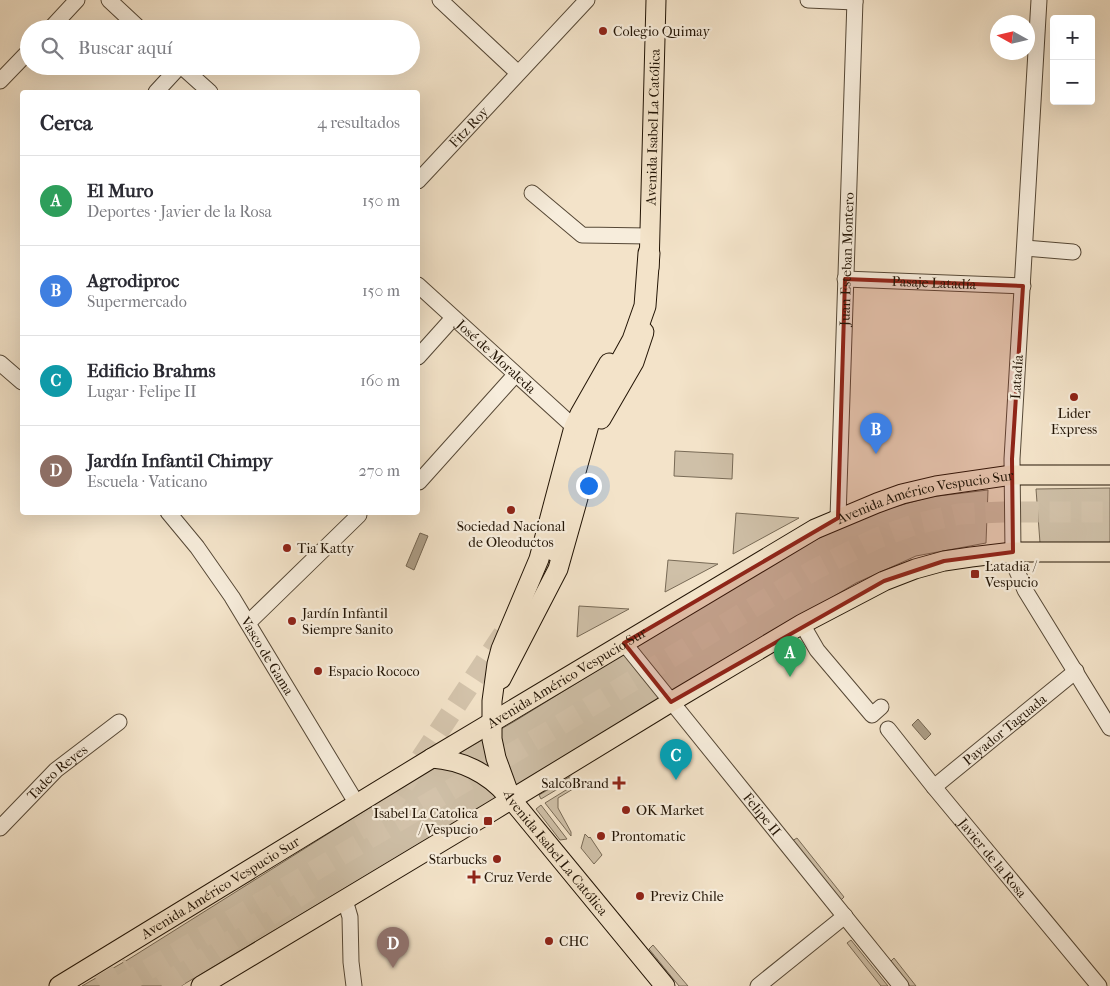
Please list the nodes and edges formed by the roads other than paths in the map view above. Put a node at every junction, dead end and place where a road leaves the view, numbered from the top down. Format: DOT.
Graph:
graph roads {
  1 [pos="77,0"];
  2 [pos="109,0"];
  3 [pos="440,0"];
  4 [pos="587,0"];
  5 [pos="656,0"];
  6 [pos="808,0"];
  7 [pos="1039,0"];
  8 [pos="855,1"];
  9 [pos="58,20"];
  10 [pos="130,20"];
  11 [pos="20,60"];
  12 [pos="518,73"];
  13 [pos="172,75"];
  14 [pos="190,75"];
  15 [pos="0,81"];
  16 [pos="158,90"];
  17 [pos="208,90"];
  18 [pos="420,179"];
  19 [pos="532,193"];
  20 [pos="649,245"];
  21 [pos="1025,248"];
  22 [pos="1073,252"];
  23 [pos="846,279"];
  24 [pos="1023,286"];
  25 [pos="420,288"];
  26 [pos="453,318"];
  27 [pos="420,355"];
  28 [pos="0,362"];
  29 [pos="515,375"];
  30 [pos="20,380"];
  31 [pos="574,428"];
  32 [pos="1012,475"];
  33 [pos="1110,476"];
  34 [pos="420,481"];
  35 [pos="170,515"];
  36 [pos="359,515"];
  37 [pos="838,518"];
  38 [pos="554,550"];
  39 [pos="1013,552"];
  40 [pos="1110,552"];
  41 [pos="248,623"];
  42 [pos="802,624"];
  43 [pos="624,644"];
  44 [pos="1076,671"];
  45 [pos="492,701"];
  46 [pos="671,702"];
  47 [pos="882,707"];
  48 [pos="119,722"];
  49 [pos="491,724"];
  50 [pos="1110,728"];
  51 [pos="888,729"];
  52 [pos="432,758"];
  53 [pos="934,787"];
  54 [pos="511,799"];
  55 [pos="357,804"];
  56 [pos="0,828"];
  57 [pos="345,900"];
  58 [pos="844,916"];
  59 [pos="59,986"];
  60 [pos="201,986"];
  61 [pos="354,986"];
  62 [pos="665,986"];
  63 [pos="758,986"];
  64 [pos="901,986"];
  65 [pos="1099,986"];
  1 -- 9 [label="street"];
  2 -- 10 [label="street"];
  3 -- 12 [label="street"];
  4 -- 12 [label="street, Fitz Roy"];
  5 -- 20 [label="main road, Avenida Isabel La Católica"];
  6 -- 8 [label="street"];
  7 -- 21 [label="street, Latadía"];
  8 -- 23 [label="street, Juan Esteban Montero"];
  11 -- 15 [label="street"];
  12 -- 18 [label="street, Fitz Roy"];
  13 -- 16 [label="street"];
  14 -- 17 [label="street"];
  19 -- 20 [label="street"];
  20 -- 31 [label="main road, Avenida Isabel La Católica"];
  20 -- 38 [label="highway"];
  20 -- 45 [label="main road, Avenida Isabel La Católica"];
  21 -- 22 [label="street"];
  21 -- 24 [label="street, Latadía"];
  23 -- 24 [label="street, Pasaje Latadía"];
  23 -- 37 [label="street, Juan Esteban Montero"];
  24 -- 32 [label="street, Latadía"];
  25 -- 26 [label="street, José de Moraleda"];
  26 -- 27 [label="street"];
  26 -- 29 [label="street, José de Moraleda"];
  28 -- 30 [label="street"];
  29 -- 31 [label="street, José de Moraleda"];
  29 -- 34 [label="street"];
  31 -- 45 [label="main road, Avenida Isabel La Católica"];
  32 -- 33 [label="main road, Avenida Américo Vespucio Sur"];
  32 -- 37 [label="main road, Avenida Américo Vespucio Sur"];
  32 -- 39 [label="street, Latadía"];
  35 -- 41 [label="street, Vasco de Gama"];
  36 -- 41 [label="street"];
  37 -- 43 [label="main road, Avenida Américo Vespucio Sur"];
  39 -- 40 [label="main road"];
  39 -- 42 [label="main road"];
  39 -- 44 [label="street, Latadía"];
  41 -- 55 [label="street, Vasco de Gama"];
  42 -- 46 [label="main road"];
  42 -- 47 [label="street"];
  43 -- 46 [label="street, Felipe II"];
  43 -- 49 [label="main road, Avenida Américo Vespucio Sur"];
  44 -- 50 [label="street, Latadía"];
  44 -- 53 [label="street, Payador Taguada"];
  45 -- 49 [label="main road, Avenida Isabel La Católica"];
  46 -- 54 [label="main road"];
  46 -- 58 [label="street, Felipe II"];
  48 -- 56 [label="street, Tadeo Reyes"];
  49 -- 52 [label="main road, Avenida Américo Vespucio Sur"];
  49 -- 54 [label="main road, Avenida Isabel La Católica"];
  51 -- 53 [label="street, Javier de la Rosa"];
  52 -- 54 [label="main road"];
  52 -- 55 [label="main road, Avenida Américo Vespucio Sur"];
  53 -- 65 [label="street, Javier de la Rosa"];
  54 -- 57 [label="main road"];
  54 -- 62 [label="main road, Avenida Isabel La Católica"];
  55 -- 59 [label="main road, Avenida Américo Vespucio Sur"];
  57 -- 60 [label="main road"];
  57 -- 61 [label="street"];
  58 -- 63 [label="street"];
  58 -- 64 [label="street, Felipe II"];
}
